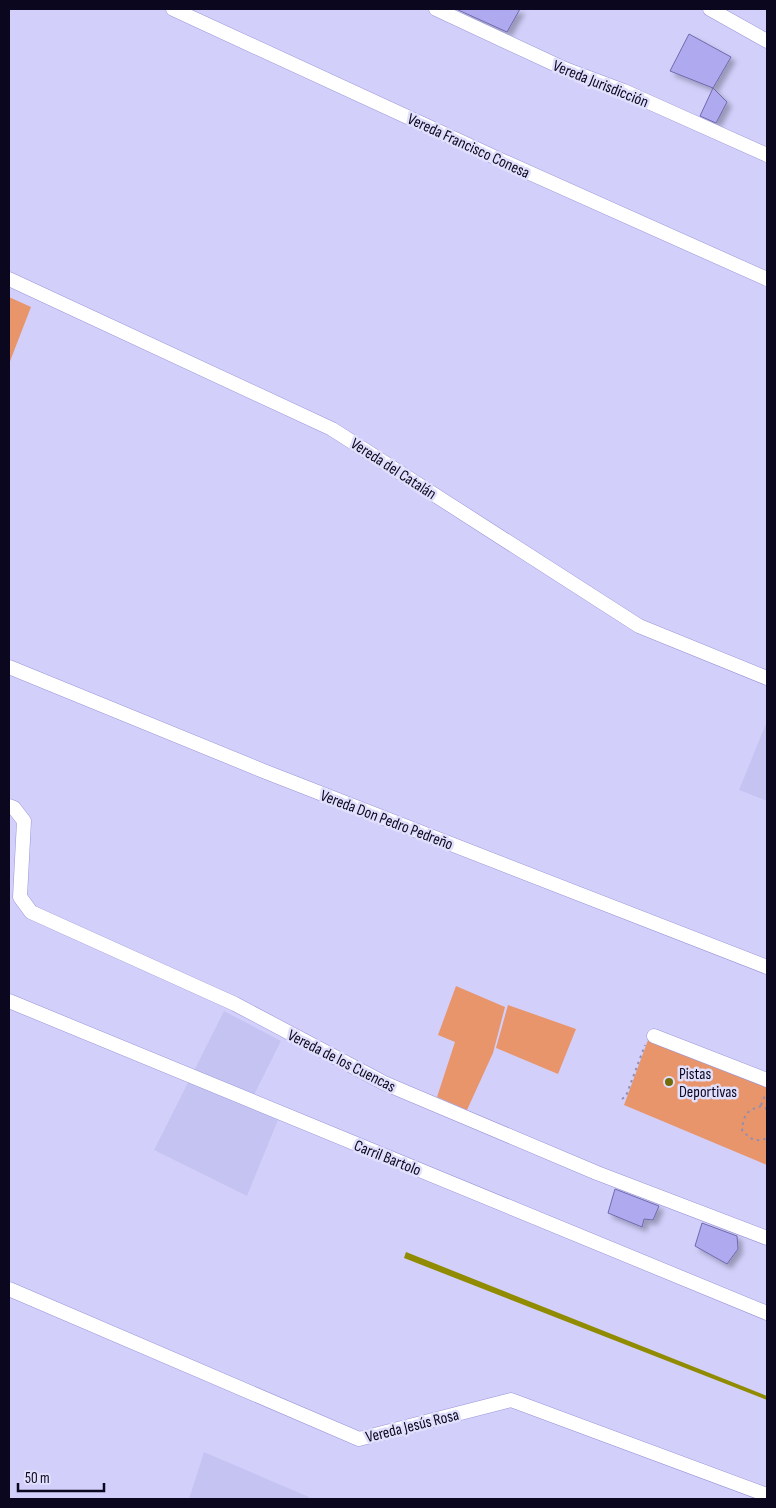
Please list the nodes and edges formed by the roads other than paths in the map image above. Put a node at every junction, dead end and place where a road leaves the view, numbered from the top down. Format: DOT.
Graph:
graph roads {
  1 [pos="173,9"];
  2 [pos="436,9"];
  3 [pos="710,9"];
  4 [pos="767,41"];
  5 [pos="767,155"];
  6 [pos="9,279"];
  7 [pos="767,280"];
  8 [pos="9,668"];
  9 [pos="767,678"];
  10 [pos="9,806"];
  11 [pos="767,967"];
  12 [pos="9,1001"];
  13 [pos="650,1040"];
  14 [pos="767,1080"];
  15 [pos="767,1238"];
  16 [pos="9,1288"];
  17 [pos="767,1313"];
  18 [pos="767,1495"];
  1 -- 7 [label="street, Vereda Francisco Conesa"];
  2 -- 5 [label="street, Vereda Jurisdicción"];
  3 -- 4 [label="street"];
  6 -- 9 [label="street, Vereda del Catalán"];
  8 -- 11 [label="street, Vereda Don Pedro Pedreño"];
  10 -- 15 [label="street, Vereda de los Cuencas"];
  12 -- 17 [label="street, Carril Bartolo"];
  13 -- 14 [label="street"];
  16 -- 18 [label="street, Vereda Jesús Rosa"];
}
